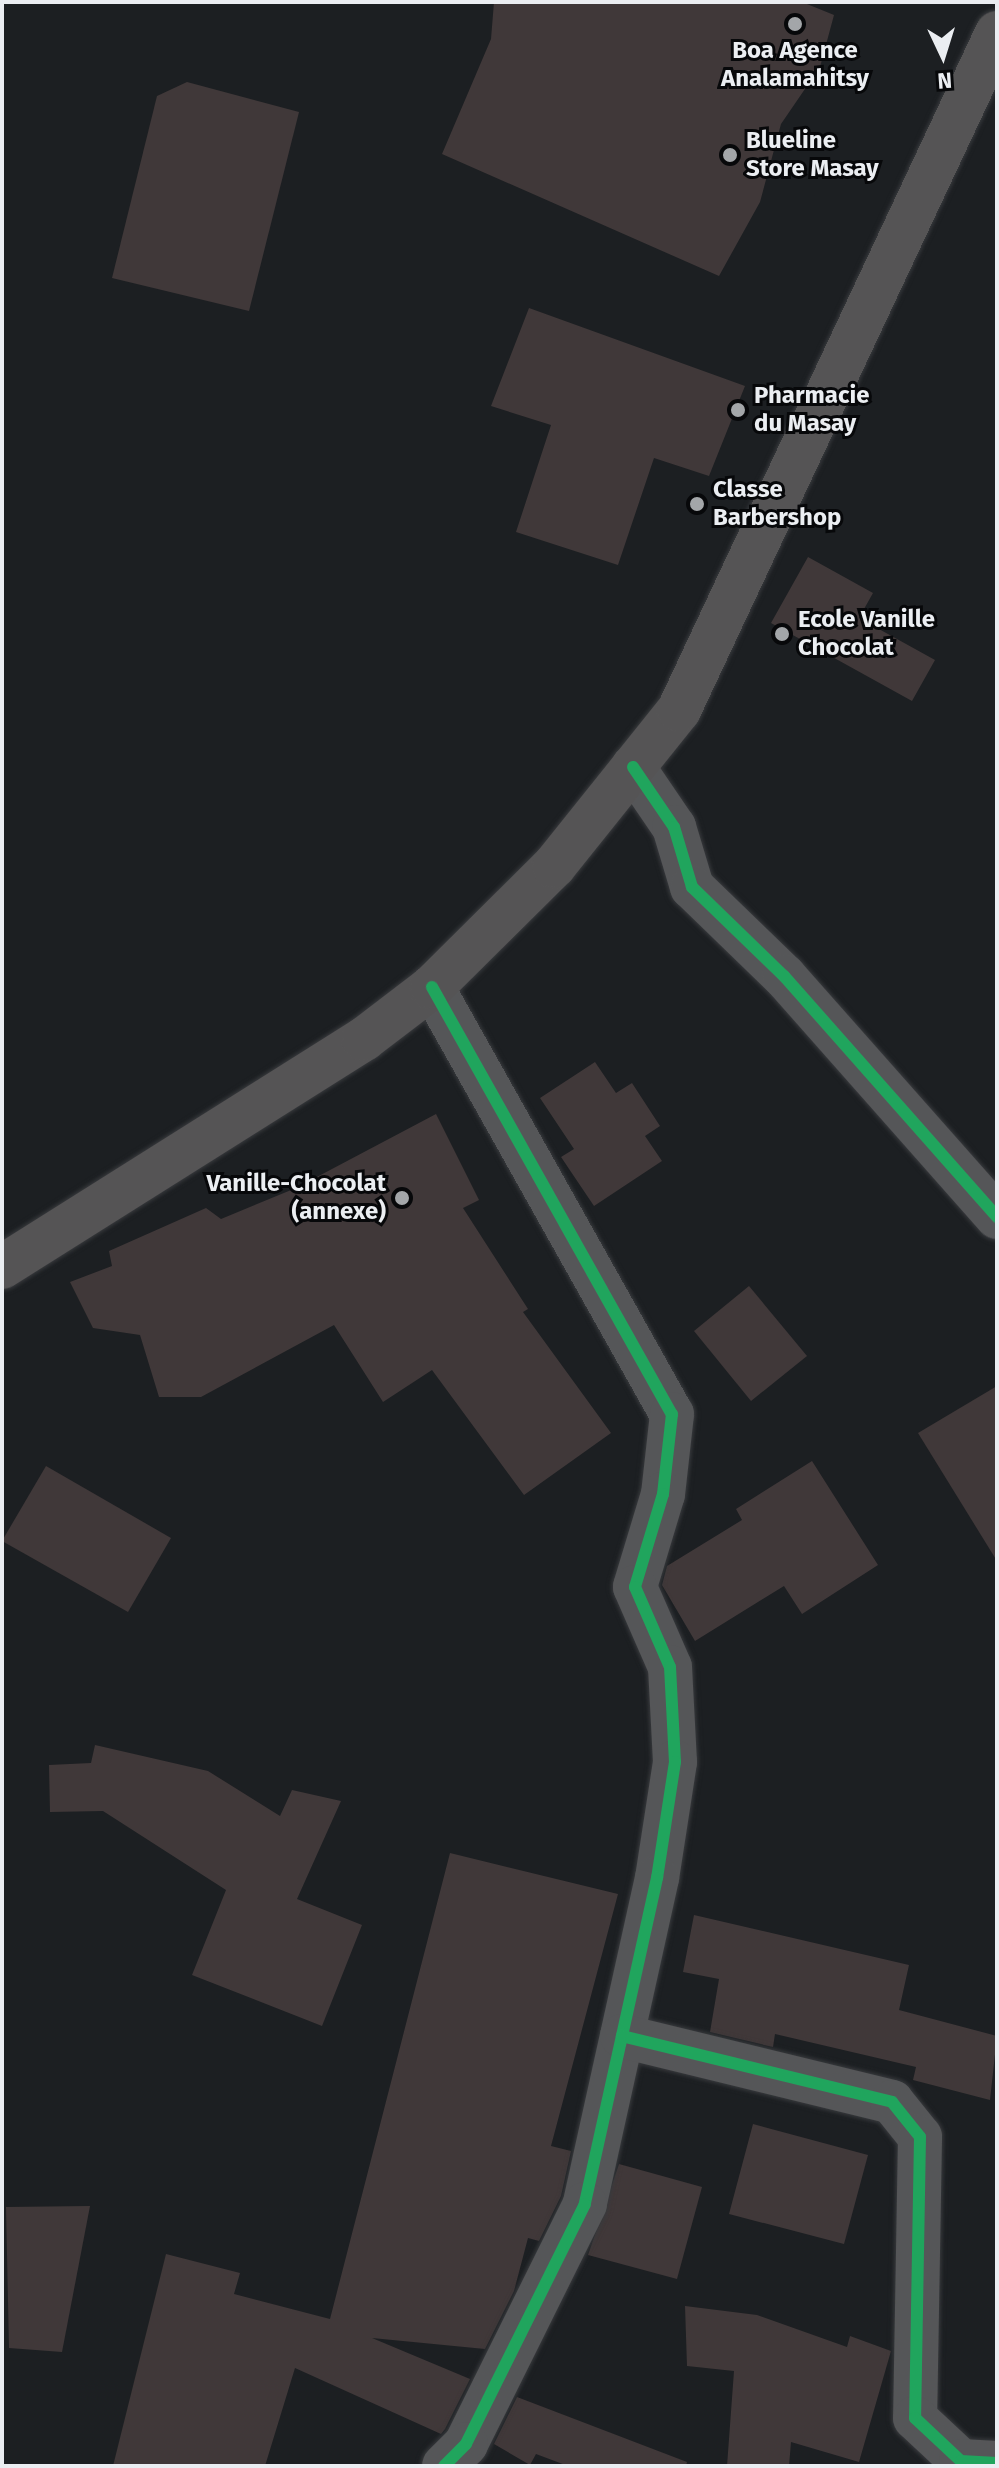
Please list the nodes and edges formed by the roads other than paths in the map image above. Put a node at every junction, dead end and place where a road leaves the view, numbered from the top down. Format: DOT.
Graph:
graph roads {
  1 [pos="997,33"];
  2 [pos="633,767"];
  3 [pos="432,987"];
  4 [pos="997,1217"];
  5 [pos="2,1267"];
  6 [pos="622,2036"];
  7 [pos="997,2463"];
  8 [pos="444,2466"];
  1 -- 2 [label="main road"];
  2 -- 3 [label="main road"];
  2 -- 4 [label="street"];
  3 -- 5 [label="main road"];
  3 -- 6 [label="street"];
  6 -- 7 [label="street"];
  6 -- 8 [label="street"];
}
